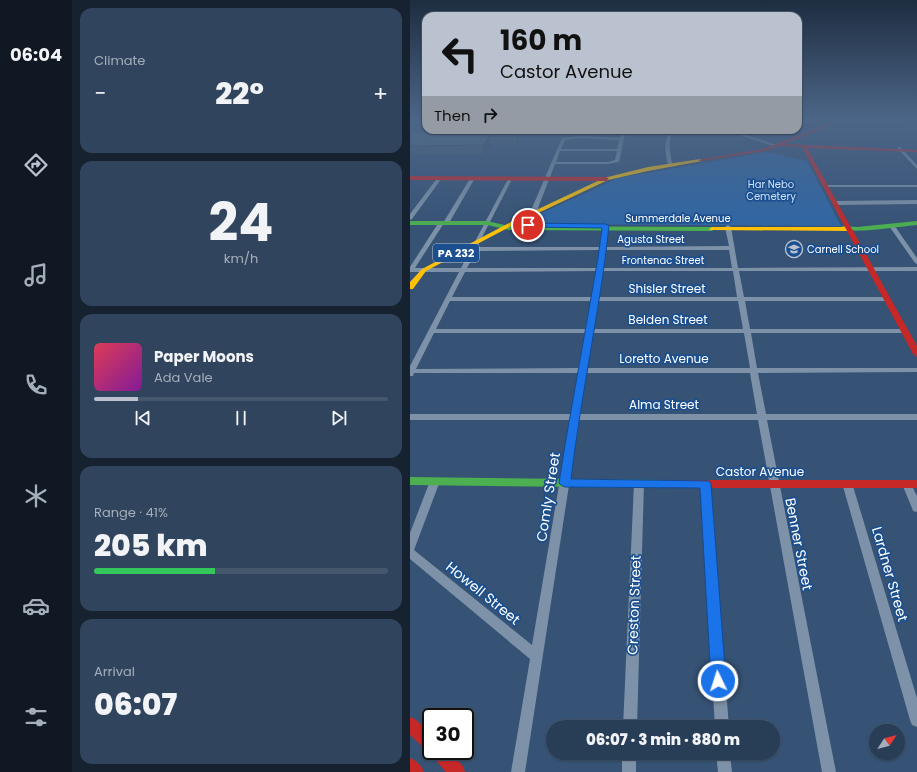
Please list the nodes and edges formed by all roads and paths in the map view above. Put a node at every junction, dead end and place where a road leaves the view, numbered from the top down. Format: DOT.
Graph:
graph roads {
  1 [pos="556,156"];
  2 [pos="618,156"];
  3 [pos="669,156"];
  4 [pos="735,156"];
  5 [pos="810,156"];
  6 [pos="907,156"];
  7 [pos="553,163"];
  8 [pos="671,166"];
  9 [pos="916,166"];
  10 [pos="631,172"];
  11 [pos="410,178"];
  12 [pos="440,178"];
  13 [pos="474,178"];
  14 [pos="592,178"];
  15 [pos="510,179"];
  16 [pos="547,179"];
  17 [pos="606,180"];
  18 [pos="826,186"];
  19 [pos="917,186"];
  20 [pos="917,202"];
  21 [pos="835,203"];
  22 [pos="536,212"];
  23 [pos="410,218"];
  24 [pos="410,223"];
  25 [pos="443,223"];
  26 [pos="487,223"];
  27 [pos="917,223"];
  28 [pos="506,226"];
  29 [pos="892,226"];
  30 [pos="605,227"];
  31 [pos="728,228"];
  32 [pos="850,229"];
  33 [pos="476,245"];
  34 [pos="732,248"];
  35 [pos="603,249"];
  36 [pos="917,262"];
  37 [pos="917,269"];
  38 [pos="410,270"];
  39 [pos="424,270"];
  40 [pos="463,270"];
  41 [pos="599,270"];
  42 [pos="735,270"];
  43 [pos="872,270"];
  44 [pos="410,287"];
  45 [pos="448,299"];
  46 [pos="595,299"];
  47 [pos="887,299"];
  48 [pos="741,300"];
  49 [pos="746,330"];
  50 [pos="904,330"];
  51 [pos="431,331"];
  52 [pos="590,331"];
  53 [pos="917,354"];
  54 [pos="582,370"];
  55 [pos="917,370"];
  56 [pos="754,371"];
  57 [pos="411,373"];
  58 [pos="410,417"];
  59 [pos="917,417"];
  60 [pos="574,418"];
  61 [pos="762,418"];
  62 [pos="410,481"];
  63 [pos="435,481"];
  64 [pos="565,483"];
  65 [pos="639,483"];
  66 [pos="705,484"];
  67 [pos="847,484"];
  68 [pos="912,484"];
  69 [pos="774,485"];
  70 [pos="917,508"];
  71 [pos="410,548"];
  72 [pos="410,552"];
  73 [pos="536,656"];
  74 [pos="630,720"];
  75 [pos="722,720"];
  76 [pos="917,720"];
  77 [pos="410,724"];
  78 [pos="422,736"];
  79 [pos="446,760"];
  80 [pos="629,760"];
  81 [pos="724,760"];
  82 [pos="410,766"];
  83 [pos="416,772"];
  84 [pos="457,772"];
  85 [pos="518,772"];
  86 [pos="629,772"];
  87 [pos="725,772"];
  88 [pos="829,772"];
  1 -- 7 [label="street"];
  2 -- 7 [label="street"];
  3 -- 8 [label="street"];
  4 -- 8 [label="main road, PA 232"];
  5 -- 18 [label="main road"];
  6 -- 9 [label="street"];
  7 -- 16 [label="street"];
  8 -- 10 [label="main road, PA 232"];
  10 -- 14 [label="main road"];
  10 -- 17 [label="main road, PA 232"];
  11 -- 12 [label="main road"];
  12 -- 13 [label="main road"];
  12 -- 23 [label="street"];
  13 -- 15 [label="main road"];
  13 -- 25 [label="street"];
  14 -- 16 [label="main road"];
  14 -- 17 [label="main road"];
  15 -- 16 [label="main road"];
  15 -- 26 [label="street"];
  16 -- 22 [label="street"];
  17 -- 22 [label="main road, PA 232"];
  18 -- 19 [label="street"];
  18 -- 21 [label="main road"];
  20 -- 21 [label="street"];
  21 -- 32 [label="main road"];
  22 -- 28 [label="main road, PA 232"];
  24 -- 25 [label="main road, Summerdale Avenue"];
  25 -- 26 [label="main road, Summerdale Avenue"];
  25 -- 38 [label="street"];
  26 -- 28 [label="main road, Summerdale Avenue"];
  26 -- 33 [label="street"];
  27 -- 29 [label="main road, Summerdale Avenue"];
  28 -- 30 [label="main road, Summerdale Avenue"];
  28 -- 33 [label="main road, PA 232"];
  29 -- 32 [label="main road, Summerdale Avenue"];
  29 -- 36 [label="street"];
  30 -- 31 [label="main road, Summerdale Avenue"];
  30 -- 35 [label="street, Comly Street"];
  31 -- 32 [label="main road, Summerdale Avenue"];
  31 -- 34 [label="street, Benner Street"];
  32 -- 43 [label="main road"];
  33 -- 35 [label="street, Agusta Street"];
  33 -- 39 [label="main road, PA 232"];
  33 -- 40 [label="street"];
  34 -- 35 [label="street, Agusta Street"];
  34 -- 42 [label="street, Benner Street"];
  35 -- 41 [label="street, Comly Street"];
  37 -- 43 [label="street, Frontenac Street"];
  38 -- 39 [label="street, Frontenac Street"];
  39 -- 40 [label="street, Frontenac Street"];
  39 -- 44 [label="main road, PA 232"];
  40 -- 41 [label="street, Frontenac Street"];
  40 -- 45 [label="street"];
  41 -- 42 [label="street, Frontenac Street"];
  41 -- 46 [label="street, Comly Street"];
  42 -- 43 [label="street, Frontenac Street"];
  42 -- 48 [label="street, Benner Street"];
  43 -- 47 [label="main road"];
  45 -- 46 [label="street, Shisler Street"];
  45 -- 51 [label="street"];
  46 -- 48 [label="street, Shisler Street"];
  46 -- 52 [label="street, Comly Street"];
  47 -- 48 [label="street, Shisler Street"];
  47 -- 50 [label="main road"];
  48 -- 49 [label="street, Benner Street"];
  49 -- 50 [label="street, Belden Street"];
  49 -- 52 [label="street, Belden Street"];
  49 -- 56 [label="street, Benner Street"];
  50 -- 53 [label="main road"];
  51 -- 52 [label="street, Belden Street"];
  51 -- 57 [label="street"];
  52 -- 54 [label="street, Comly Street"];
  54 -- 56 [label="street, Loretto Avenue"];
  54 -- 57 [label="street, Loretto Avenue"];
  54 -- 60 [label="street, Comly Street"];
  55 -- 56 [label="street, Loretto Avenue"];
  56 -- 61 [label="street, Benner Street"];
  58 -- 60 [label="street, Alma Street"];
  59 -- 61 [label="street, Alma Street"];
  60 -- 61 [label="street, Alma Street"];
  60 -- 64 [label="street, Comly Street"];
  61 -- 69 [label="street, Benner Street"];
  62 -- 63 [label="main road, Castor Avenue"];
  63 -- 64 [label="main road, Castor Avenue"];
  63 -- 71 [label="street"];
  64 -- 65 [label="main road, Castor Avenue"];
  64 -- 73 [label="street, Comly Street"];
  65 -- 66 [label="main road, Castor Avenue"];
  65 -- 74 [label="street, Creston Street"];
  66 -- 69 [label="main road, Castor Avenue"];
  66 -- 75 [label="street"];
  67 -- 68 [label="main road, Castor Avenue"];
  67 -- 69 [label="main road, Castor Avenue"];
  67 -- 76 [label="street, Lardner Street"];
  68 -- 70 [label="street"];
  69 -- 88 [label="street, Benner Street"];
  72 -- 73 [label="street, Howell Street"];
  73 -- 85 [label="street, Comly Street"];
  77 -- 78 [label="main road"];
  79 -- 84 [label="main road"];
  80 -- 86 [label="street"];
  81 -- 87 [label="street"];
  82 -- 83 [label="main road"];
}
